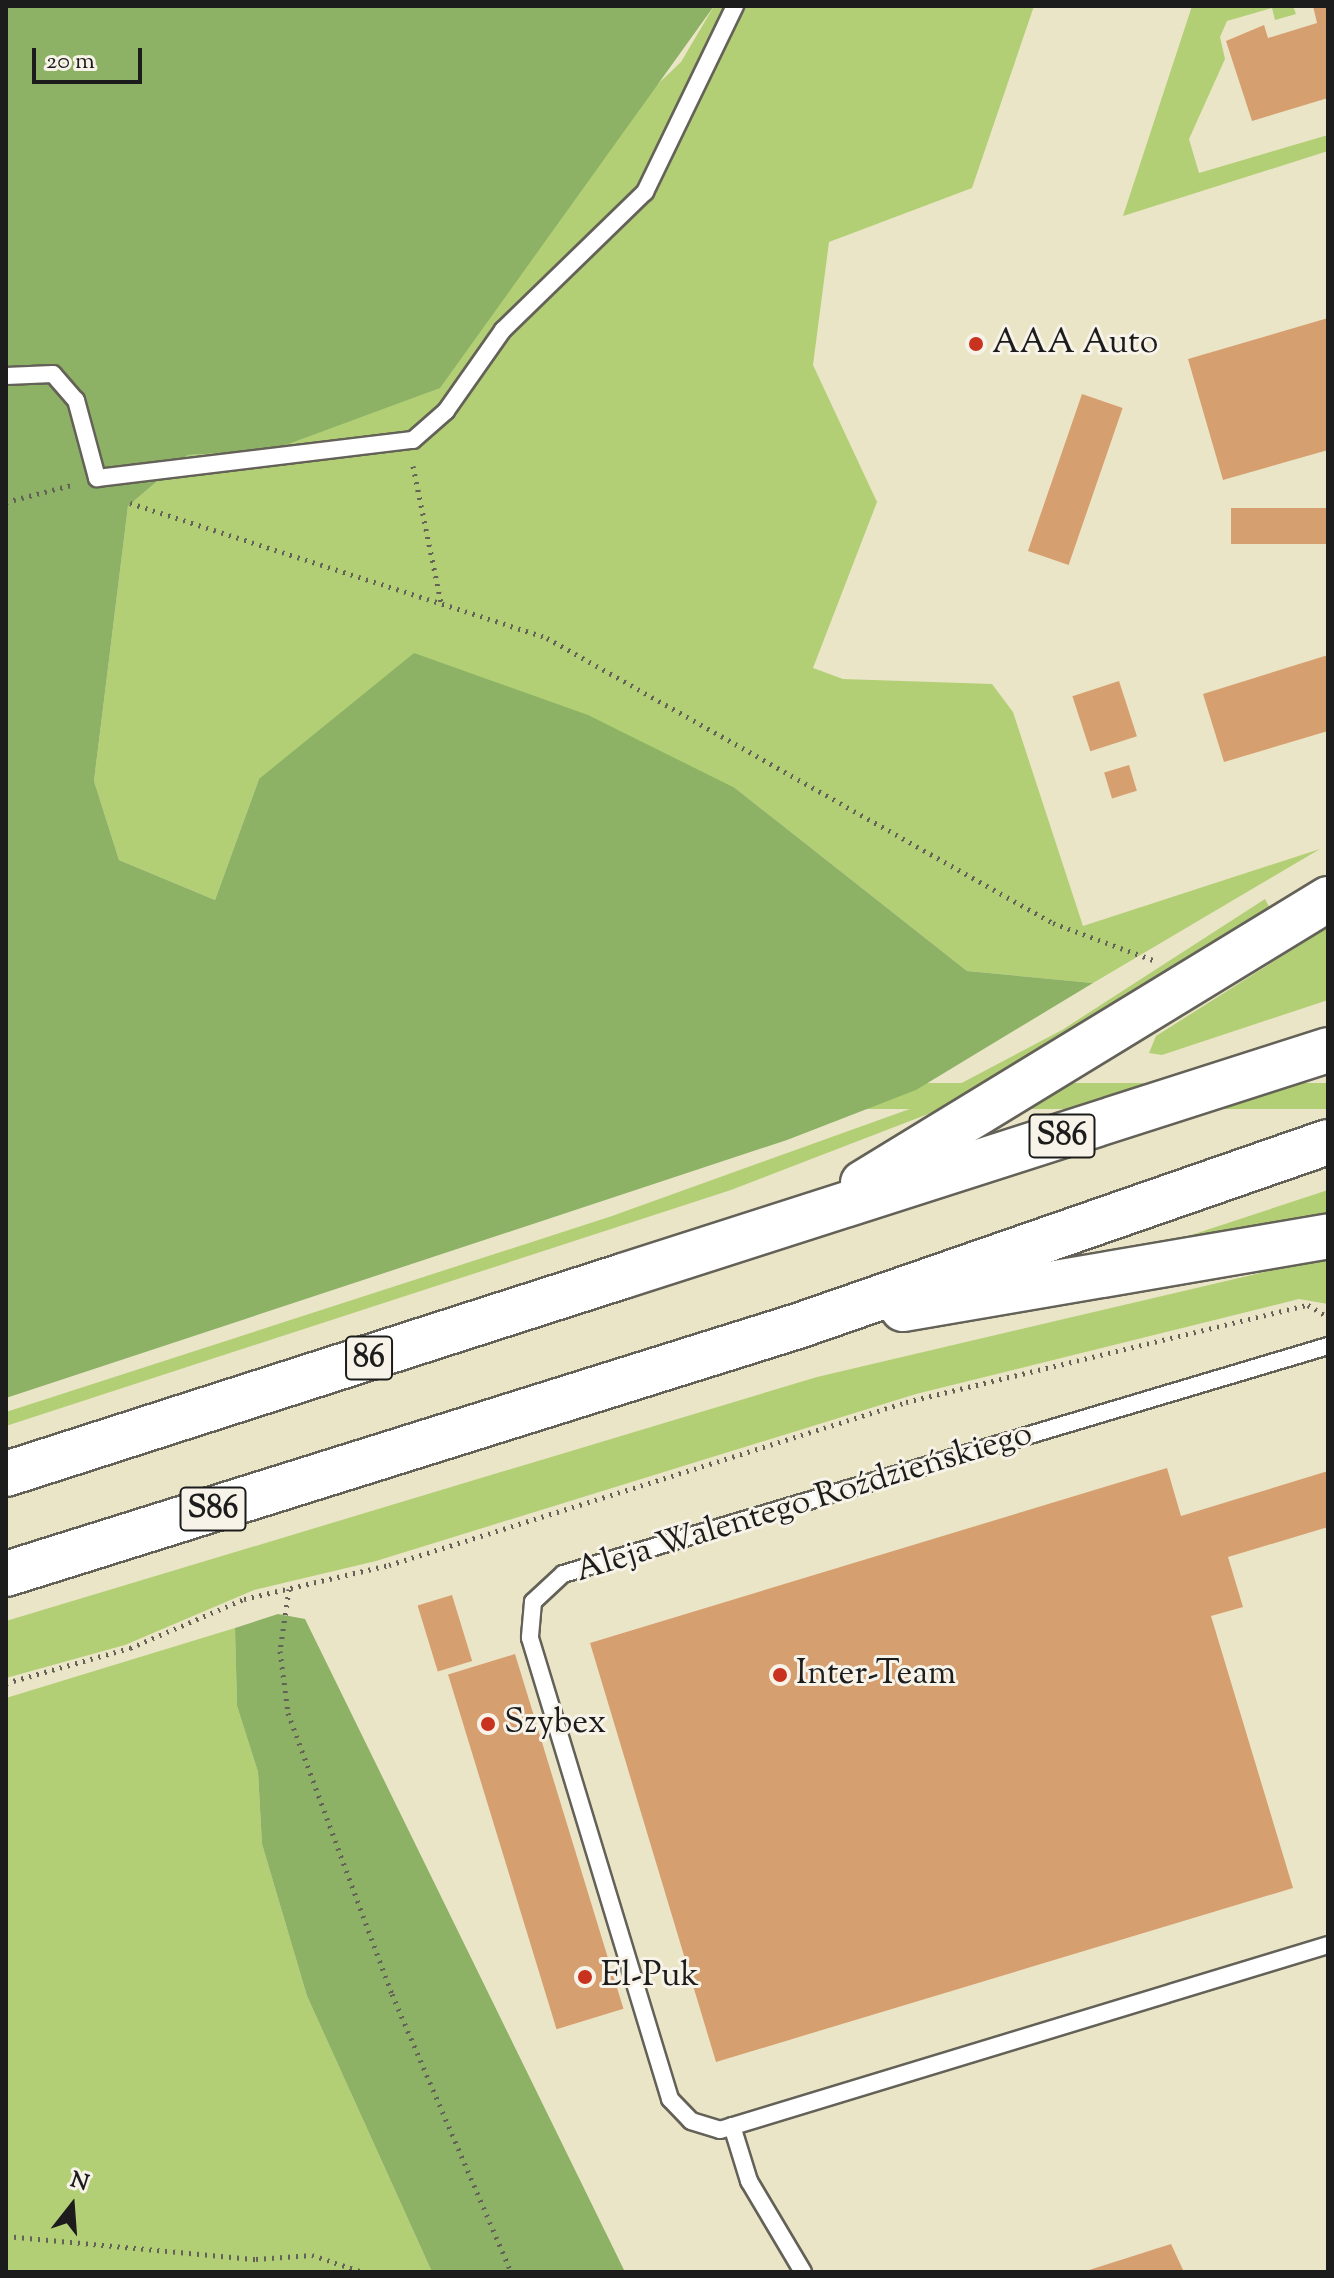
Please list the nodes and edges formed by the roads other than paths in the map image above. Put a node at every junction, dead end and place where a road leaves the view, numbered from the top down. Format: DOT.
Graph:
graph roads {
  1 [pos="735,6"];
  2 [pos="6,376"];
  3 [pos="1328,899"];
  4 [pos="1328,1050"];
  5 [pos="1328,1142"];
  6 [pos="796,1223"];
  7 [pos="1328,1236"];
  8 [pos="623,1276"];
  9 [pos="798,1326"];
  10 [pos="1328,1346"];
  11 [pos="6,1474"];
  12 [pos="6,1574"];
  13 [pos="1328,1945"];
  14 [pos="732,2126"];
  15 [pos="803,2272"];
  1 -- 2 [label="lane"];
  3 -- 6 [label="highway"];
  4 -- 6 [label="highway, S86"];
  5 -- 9 [label="highway, S86"];
  6 -- 8 [label="highway, S86"];
  7 -- 9 [label="highway"];
  8 -- 11 [label="highway, 86"];
  9 -- 12 [label="highway, S86"];
  10 -- 14 [label="lane, Aleja Walentego Roździeńskiego"];
  13 -- 14 [label="lane, Aleja Walentego Roździeńskiego"];
  14 -- 15 [label="lane"];
}
